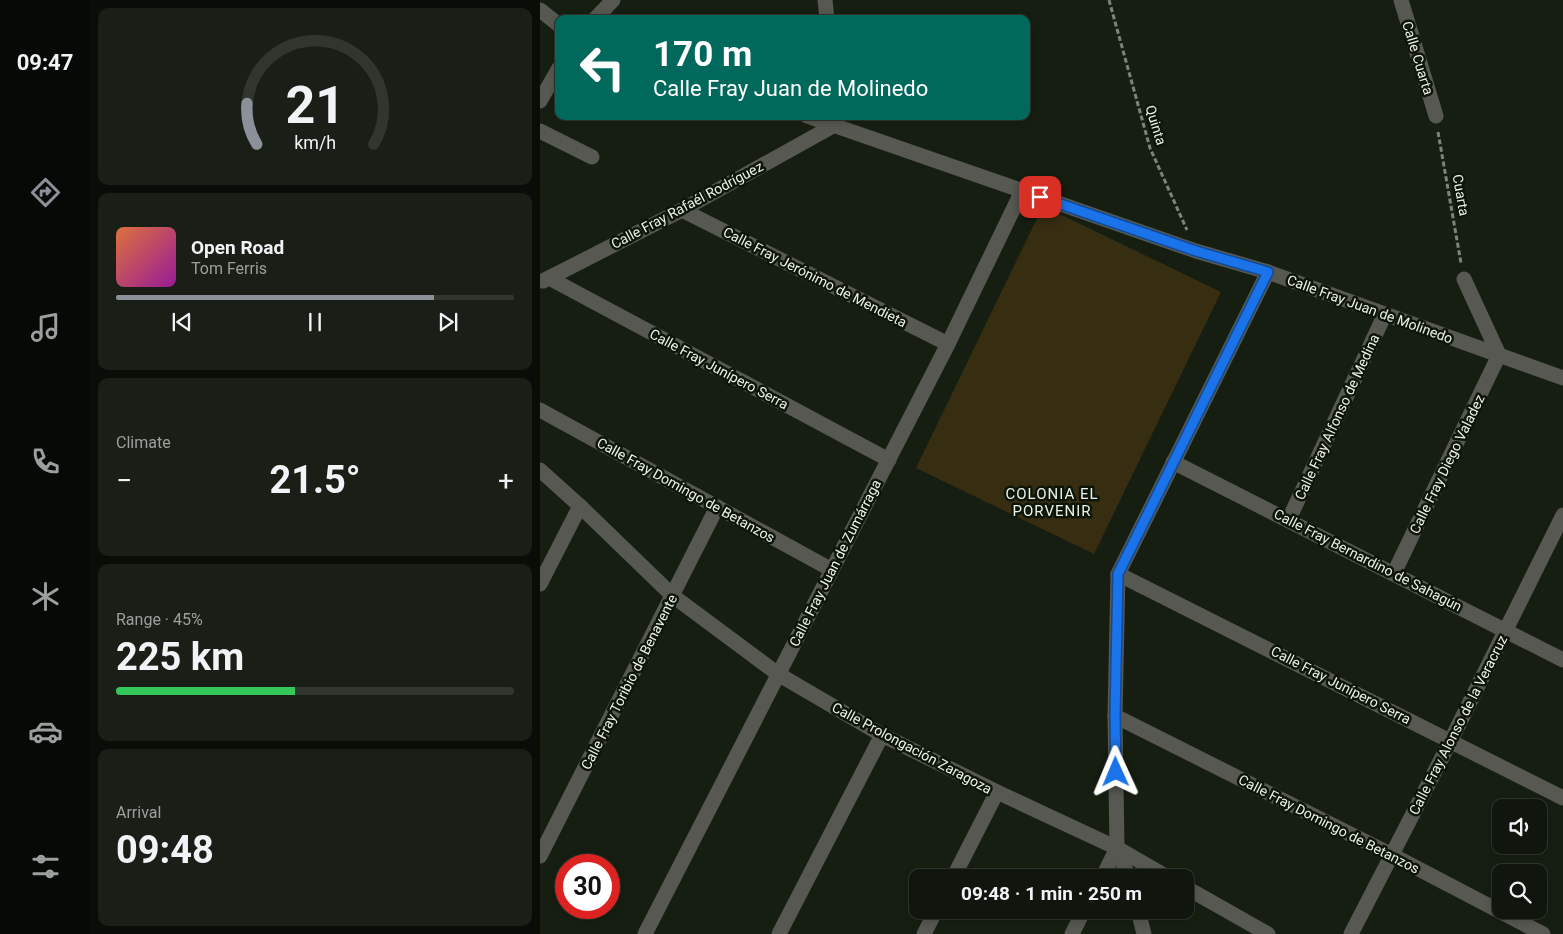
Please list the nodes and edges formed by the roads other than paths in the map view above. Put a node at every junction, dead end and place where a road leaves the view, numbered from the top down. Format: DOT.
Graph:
graph roads {
  1 [pos="613,0"];
  2 [pos="825,0"];
  3 [pos="1401,0"];
  4 [pos="540,10"];
  5 [pos="599,15"];
  6 [pos="827,15"];
  7 [pos="555,22"];
  8 [pos="555,75"];
  9 [pos="540,101"];
  10 [pos="1436,116"];
  11 [pos="833,121"];
  12 [pos="540,130"];
  13 [pos="592,157"];
  14 [pos="1022,191"];
  15 [pos="682,210"];
  16 [pos="1268,272"];
  17 [pos="1464,279"];
  18 [pos="545,280"];
  19 [pos="1385,314"];
  20 [pos="948,344"];
  21 [pos="1499,355"];
  22 [pos="1563,378"];
  23 [pos="540,410"];
  24 [pos="889,460"];
  25 [pos="1173,462"];
  26 [pos="540,470"];
  27 [pos="580,506"];
  28 [pos="717,507"];
  29 [pos="1563,517"];
  30 [pos="1289,519"];
  31 [pos="832,570"];
  32 [pos="1118,574"];
  33 [pos="1394,574"];
  34 [pos="540,584"];
  35 [pos="673,596"];
  36 [pos="1506,630"];
  37 [pos="1563,660"];
  38 [pos="778,674"];
  39 [pos="1115,716"];
  40 [pos="882,735"];
  41 [pos="1451,740"];
  42 [pos="996,792"];
  43 [pos="1563,798"];
  44 [pos="1117,848"];
  45 [pos="1392,855"];
  46 [pos="540,856"];
  47 [pos="957,869"];
  48 [pos="1106,869"];
  49 [pos="1125,869"];
  50 [pos="1153,869"];
  51 [pos="1194,892"];
  52 [pos="932,919"];
  53 [pos="1080,919"];
  54 [pos="1140,919"];
  55 [pos="645,934"];
  56 [pos="779,934"];
  57 [pos="924,934"];
  58 [pos="1072,934"];
  59 [pos="1144,934"];
  60 [pos="1268,934"];
  61 [pos="1351,934"];
  62 [pos="1543,934"];
  1 -- 5 [label="street"];
  2 -- 6 [label="street"];
  3 -- 10 [label="street, Calle Cuarta"];
  4 -- 7 [label="street"];
  8 -- 9 [label="street"];
  11 -- 14 [label="street, Calle Fray Juan de Molinedo"];
  11 -- 15 [label="street, Calle Fray Rafaél Rodríguez"];
  12 -- 13 [label="street"];
  14 -- 16 [label="street, Calle Fray Juan de Molinedo"];
  14 -- 20 [label="street, Calle Fray Juan de Zumárraga"];
  15 -- 18 [label="street, Calle Fray Rafaél Rodríguez"];
  15 -- 20 [label="street, Calle Fray Jerónimo de Mendieta"];
  16 -- 19 [label="street, Calle Fray Juan de Molinedo"];
  16 -- 25 [label="street"];
  17 -- 21 [label="street"];
  18 -- 24 [label="street, Calle Fray Junípero Serra"];
  19 -- 21 [label="street, Calle Fray Juan de Molinedo"];
  19 -- 30 [label="street, Calle Fray Alfonso de Medina"];
  20 -- 24 [label="street, Calle Fray Juan de Zumárraga"];
  21 -- 22 [label="street, Calle Fray Juan de Molinedo"];
  21 -- 33 [label="street, Calle Fray Diego Valadez"];
  23 -- 28 [label="street, Calle Fray Domingo de Betanzos"];
  24 -- 31 [label="street, Calle Fray Juan de Zumárraga"];
  25 -- 30 [label="street, Calle Fray Bernardino de Sahagún"];
  25 -- 32 [label="street"];
  26 -- 27 [label="street, Calle Prolongación Zaragoza"];
  27 -- 34 [label="street"];
  27 -- 35 [label="street, Calle Prolongación Zaragoza"];
  28 -- 31 [label="street, Calle Fray Domingo de Betanzos"];
  28 -- 35 [label="street, Calle Fray Toribio de Benavente"];
  29 -- 36 [label="street, Calle Fray Alonso de la Veracruz"];
  30 -- 33 [label="street, Calle Fray Bernardino de Sahagún"];
  31 -- 38 [label="street, Calle Fray Juan de Zumárraga"];
  32 -- 39 [label="street"];
  32 -- 41 [label="street, Calle Fray Junípero Serra"];
  33 -- 36 [label="street, Calle Fray Bernardino de Sahagún"];
  35 -- 38 [label="street, Calle Prolongación Zaragoza"];
  35 -- 46 [label="street, Calle Fray Toribio de Benavente"];
  36 -- 37 [label="street, Calle Fray Bernardino de Sahagún"];
  36 -- 41 [label="street, Calle Fray Alonso de la Veracruz"];
  38 -- 40 [label="street, Calle Prolongación Zaragoza"];
  38 -- 55 [label="street, Calle Fray Juan de Zumárraga"];
  39 -- 44 [label="street"];
  39 -- 45 [label="street, Calle Fray Domingo de Betanzos"];
  40 -- 42 [label="street, Calle Prolongación Zaragoza"];
  40 -- 56 [label="street"];
  41 -- 43 [label="street, Calle Fray Junípero Serra"];
  41 -- 45 [label="street, Calle Fray Alonso de la Veracruz"];
  42 -- 44 [label="street, Calle Prolongación Zaragoza"];
  42 -- 47 [label="street"];
  44 -- 48 [label="street"];
  44 -- 49 [label="street"];
  44 -- 50 [label="street, Calle Prolongación Zaragoza"];
  45 -- 61 [label="street, Calle Fray Alonso de la Veracruz"];
  45 -- 62 [label="street, Calle Fray Domingo de Betanzos"];
  51 -- 60 [label="street"];
  52 -- 57 [label="street"];
  53 -- 58 [label="street"];
  54 -- 59 [label="street"];
}
